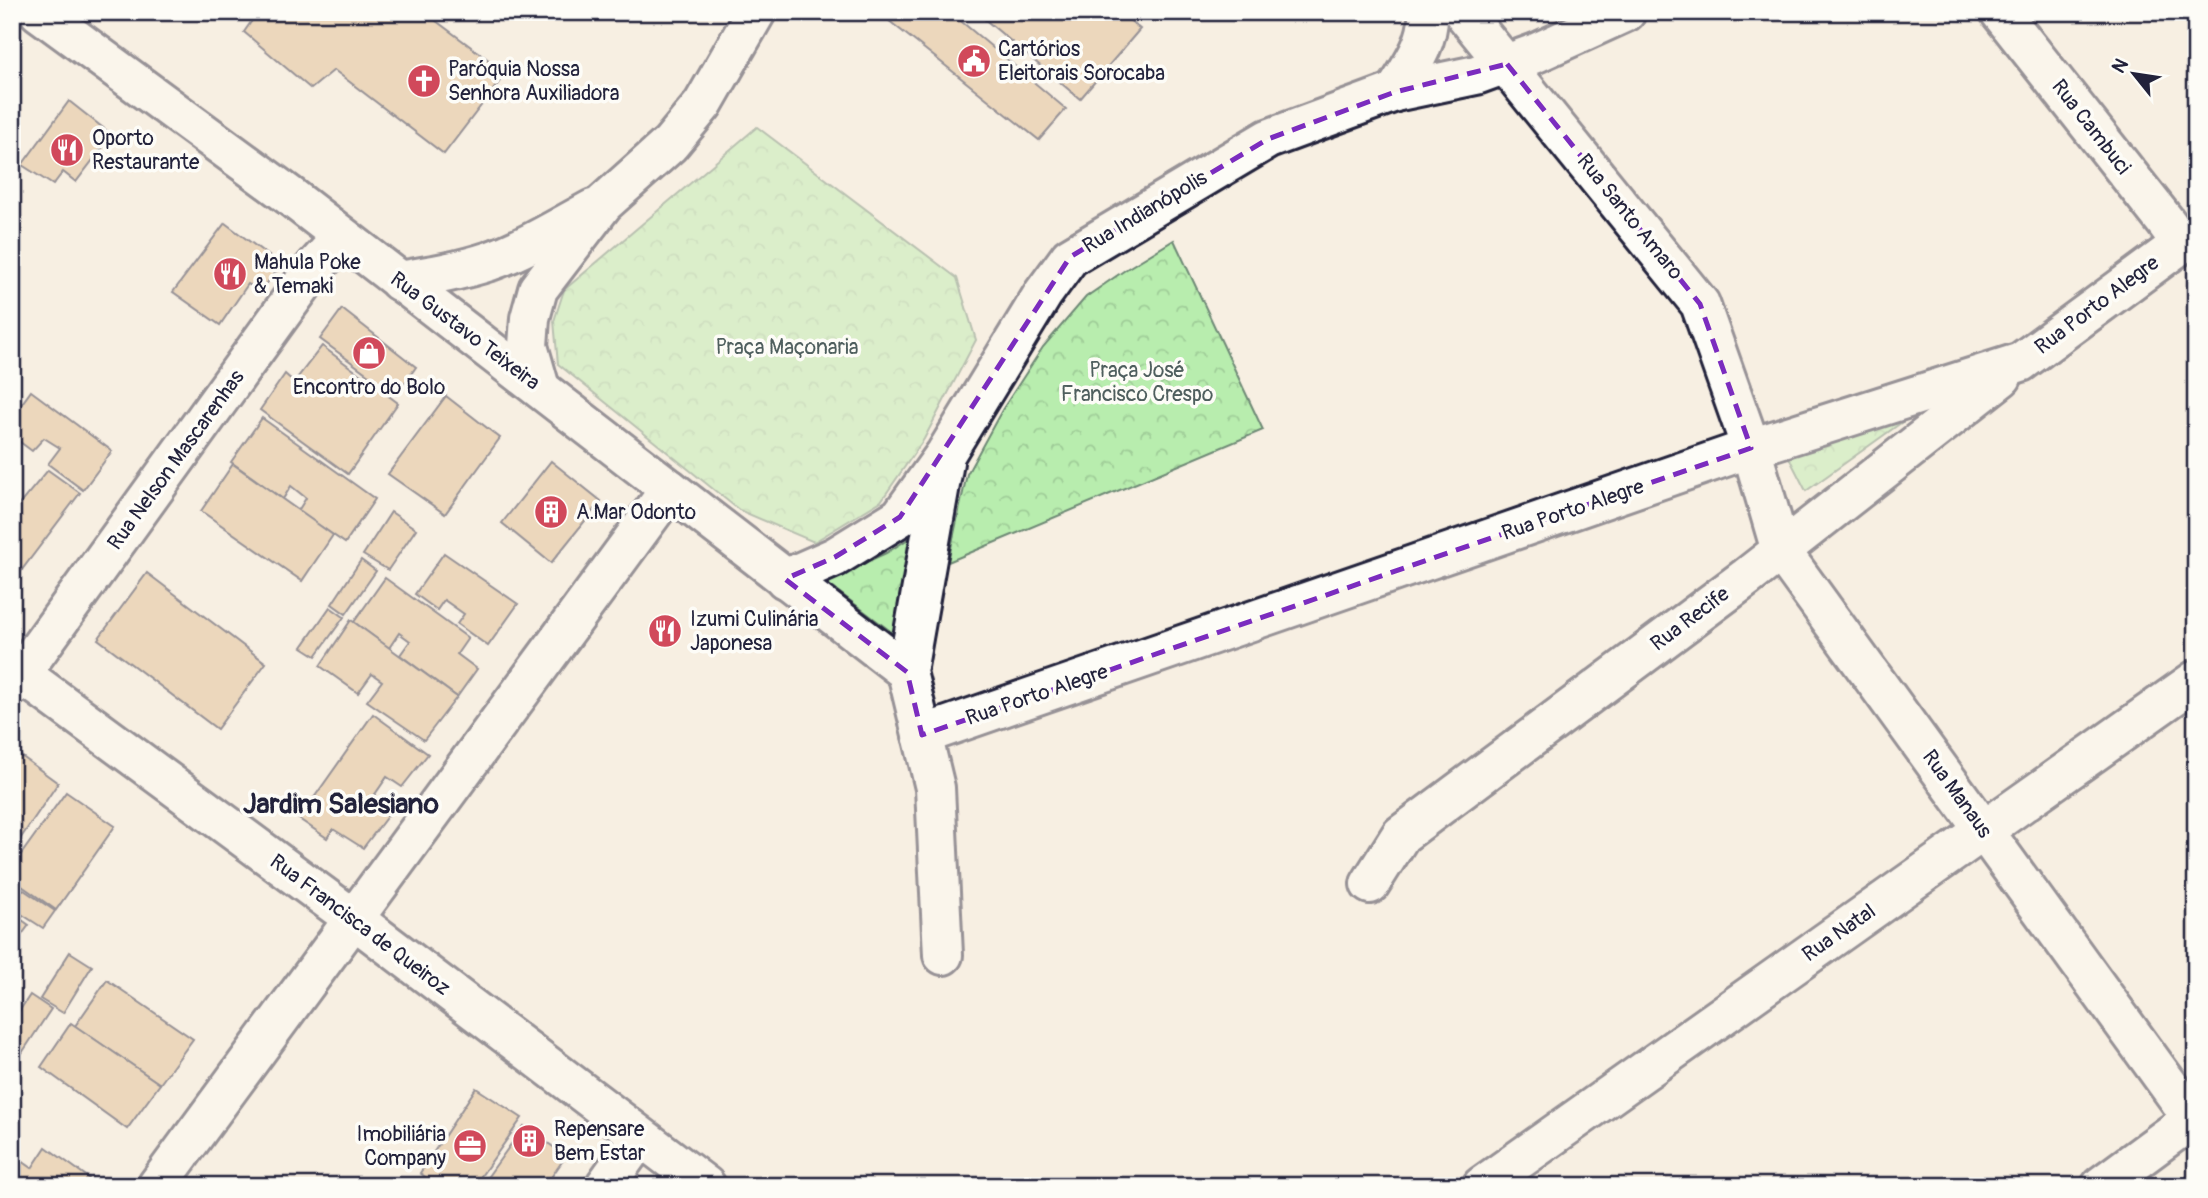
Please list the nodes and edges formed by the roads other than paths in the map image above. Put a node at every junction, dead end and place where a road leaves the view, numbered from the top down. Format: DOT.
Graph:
graph roads {
  1 [pos="39,12"];
  2 [pos="756,12"];
  3 [pos="1428,12"];
  4 [pos="1463,12"];
  5 [pos="1626,12"];
  6 [pos="2000,12"];
  7 [pos="1507,64"];
  8 [pos="1395,92"];
  9 [pos="604,203"];
  10 [pos="342,237"];
  11 [pos="2188,238"];
  12 [pos="399,281"];
  13 [pos="2021,362"];
  14 [pos="540,388"];
  15 [pos="1751,448"];
  16 [pos="946,453"];
  17 [pos="670,489"];
  18 [pos="1781,551"];
  19 [pos="785,579"];
  20 [pos="907,672"];
  21 [pos="15,675"];
  22 [pos="2196,680"];
  23 [pos="922,735"];
  24 [pos="1984,830"];
  25 [pos="1370,884"];
  26 [pos="354,919"];
  27 [pos="943,955"];
  28 [pos="2194,1119"];
  29 [pos="640,1137"];
  30 [pos="157,1186"];
  31 [pos="605,1186"];
  32 [pos="706,1186"];
  33 [pos="1482,1186"];
  34 [pos="2101,1186"];
  1 -- 10 [label="street, Rua Gustavo Teixeira"];
  2 -- 9 [label="street"];
  3 -- 8 [label="street"];
  4 -- 7 [label="street, Rua Santo Amaro"];
  5 -- 7 [label="street, Rua Indianópolis"];
  6 -- 11 [label="street, Rua Cambuci"];
  7 -- 8 [label="street, Rua Indianópolis"];
  7 -- 15 [label="street, Rua Santo Amaro"];
  8 -- 16 [label="street, Rua Indianópolis"];
  9 -- 12 [label="street"];
  9 -- 14 [label="street"];
  10 -- 12 [label="street, Rua Gustavo Teixeira"];
  10 -- 21 [label="street, Rua Nelson Mascarenhas"];
  11 -- 13 [label="street, Rua Porto Alegre"];
  12 -- 14 [label="street, Rua Gustavo Teixeira"];
  13 -- 15 [label="street, Rua Porto Alegre"];
  13 -- 18 [label="street, Rua Recife"];
  14 -- 17 [label="street, Rua Gustavo Teixeira"];
  15 -- 18 [label="street, Rua Manaus"];
  15 -- 23 [label="street, Rua Porto Alegre"];
  16 -- 19 [label="street, Rua Indianópolis"];
  16 -- 20 [label="street, Rua Indianópolis"];
  17 -- 19 [label="street, Rua Gustavo Teixeira"];
  17 -- 26 [label="street"];
  18 -- 24 [label="street, Rua Manaus"];
  18 -- 25 [label="street, Rua Recife"];
  19 -- 20 [label="street, Rua Gustavo Teixeira"];
  20 -- 23 [label="street"];
  21 -- 26 [label="street, Rua Francisca de Queiroz"];
  22 -- 24 [label="street, Rua Natal"];
  23 -- 27 [label="street"];
  24 -- 28 [label="street, Rua Manaus"];
  24 -- 33 [label="street, Rua Natal"];
  26 -- 29 [label="street, Rua Francisca de Queiroz"];
  26 -- 30 [label="street"];
  28 -- 34 [label="street"];
  29 -- 31 [label="street"];
  29 -- 32 [label="street, Rua Francisca de Queiroz"];
}
